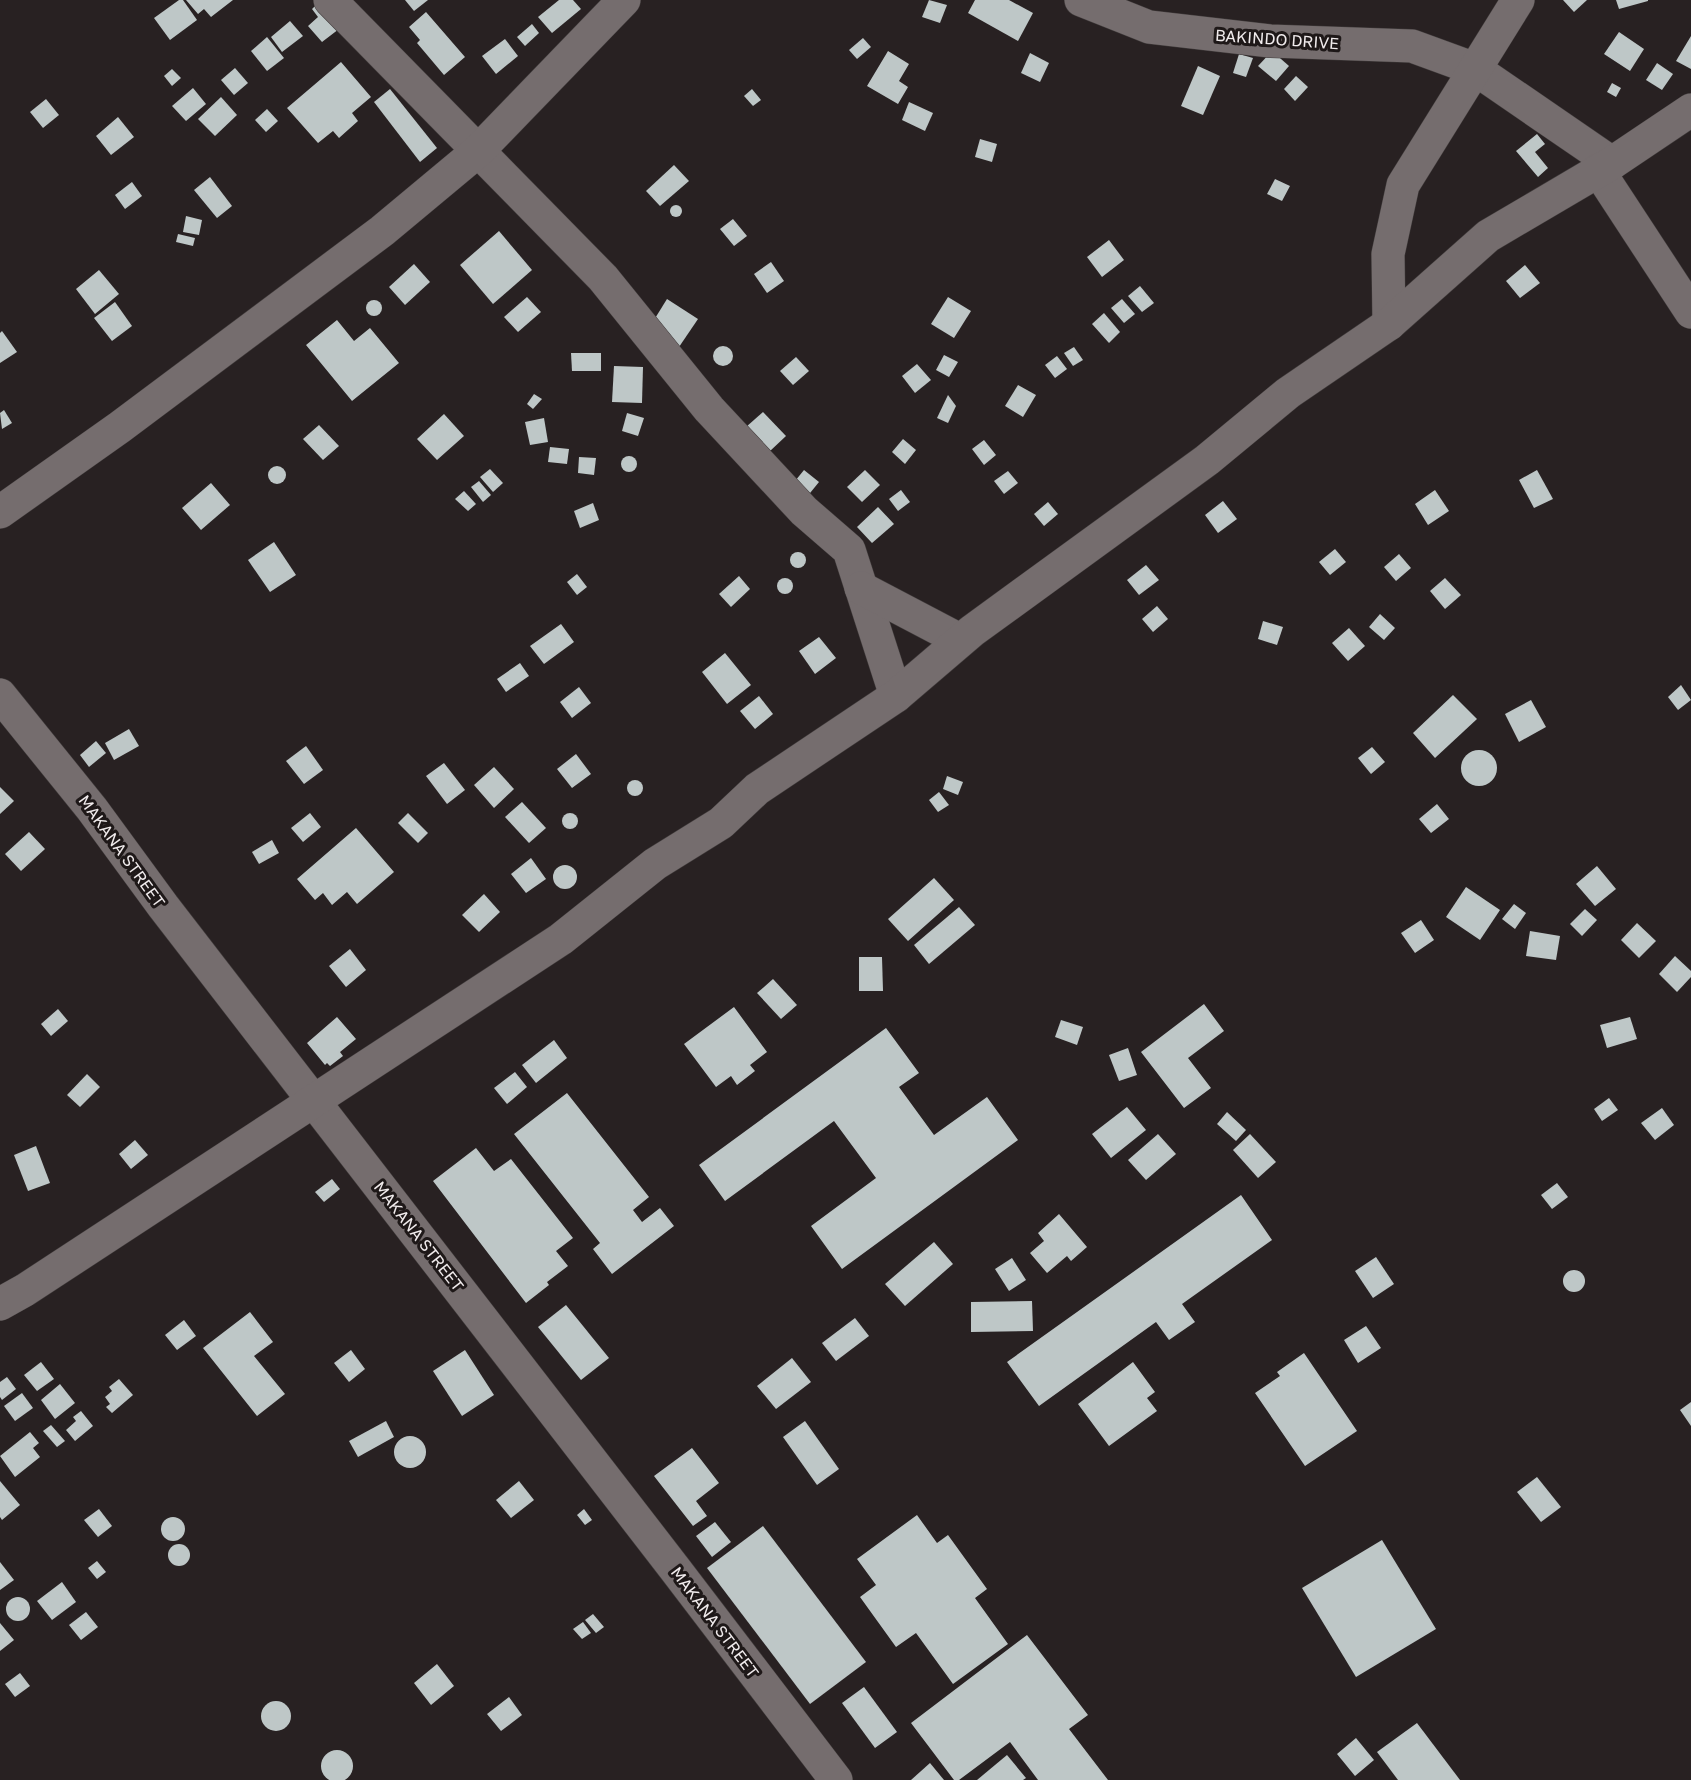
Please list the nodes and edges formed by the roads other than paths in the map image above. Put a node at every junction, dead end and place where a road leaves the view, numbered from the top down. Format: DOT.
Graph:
graph roads {
  1 [pos="330,0"];
  2 [pos="624,0"];
  3 [pos="1081,0"];
  4 [pos="1518,0"];
  5 [pos="1475,69"];
  6 [pos="1691,110"];
  7 [pos="478,152"];
  8 [pos="1605,166"];
  9 [pos="1691,312"];
  10 [pos="1389,324"];
  11 [pos="0,512"];
  12 [pos="861,588"];
  13 [pos="960,640"];
  14 [pos="0,695"];
  15 [pos="896,696"];
  16 [pos="314,1100"];
  17 [pos="0,1304"];
  18 [pos="836,1780"];
  1 -- 7 [label="street"];
  2 -- 7 [label="street"];
  3 -- 5 [label="street, BAKINDO DRIVE"];
  4 -- 5 [label="street"];
  5 -- 8 [label="street, BAKINDO DRIVE"];
  5 -- 10 [label="street"];
  6 -- 8 [label="street"];
  7 -- 11 [label="street"];
  7 -- 12 [label="street"];
  8 -- 9 [label="street"];
  8 -- 10 [label="street"];
  10 -- 13 [label="street"];
  12 -- 13 [label="street"];
  12 -- 15 [label="street"];
  13 -- 15 [label="street"];
  14 -- 16 [label="street, MAKANA STREET"];
  15 -- 16 [label="street"];
  16 -- 17 [label="street"];
  16 -- 18 [label="street, MAKANA STREET"];
}
